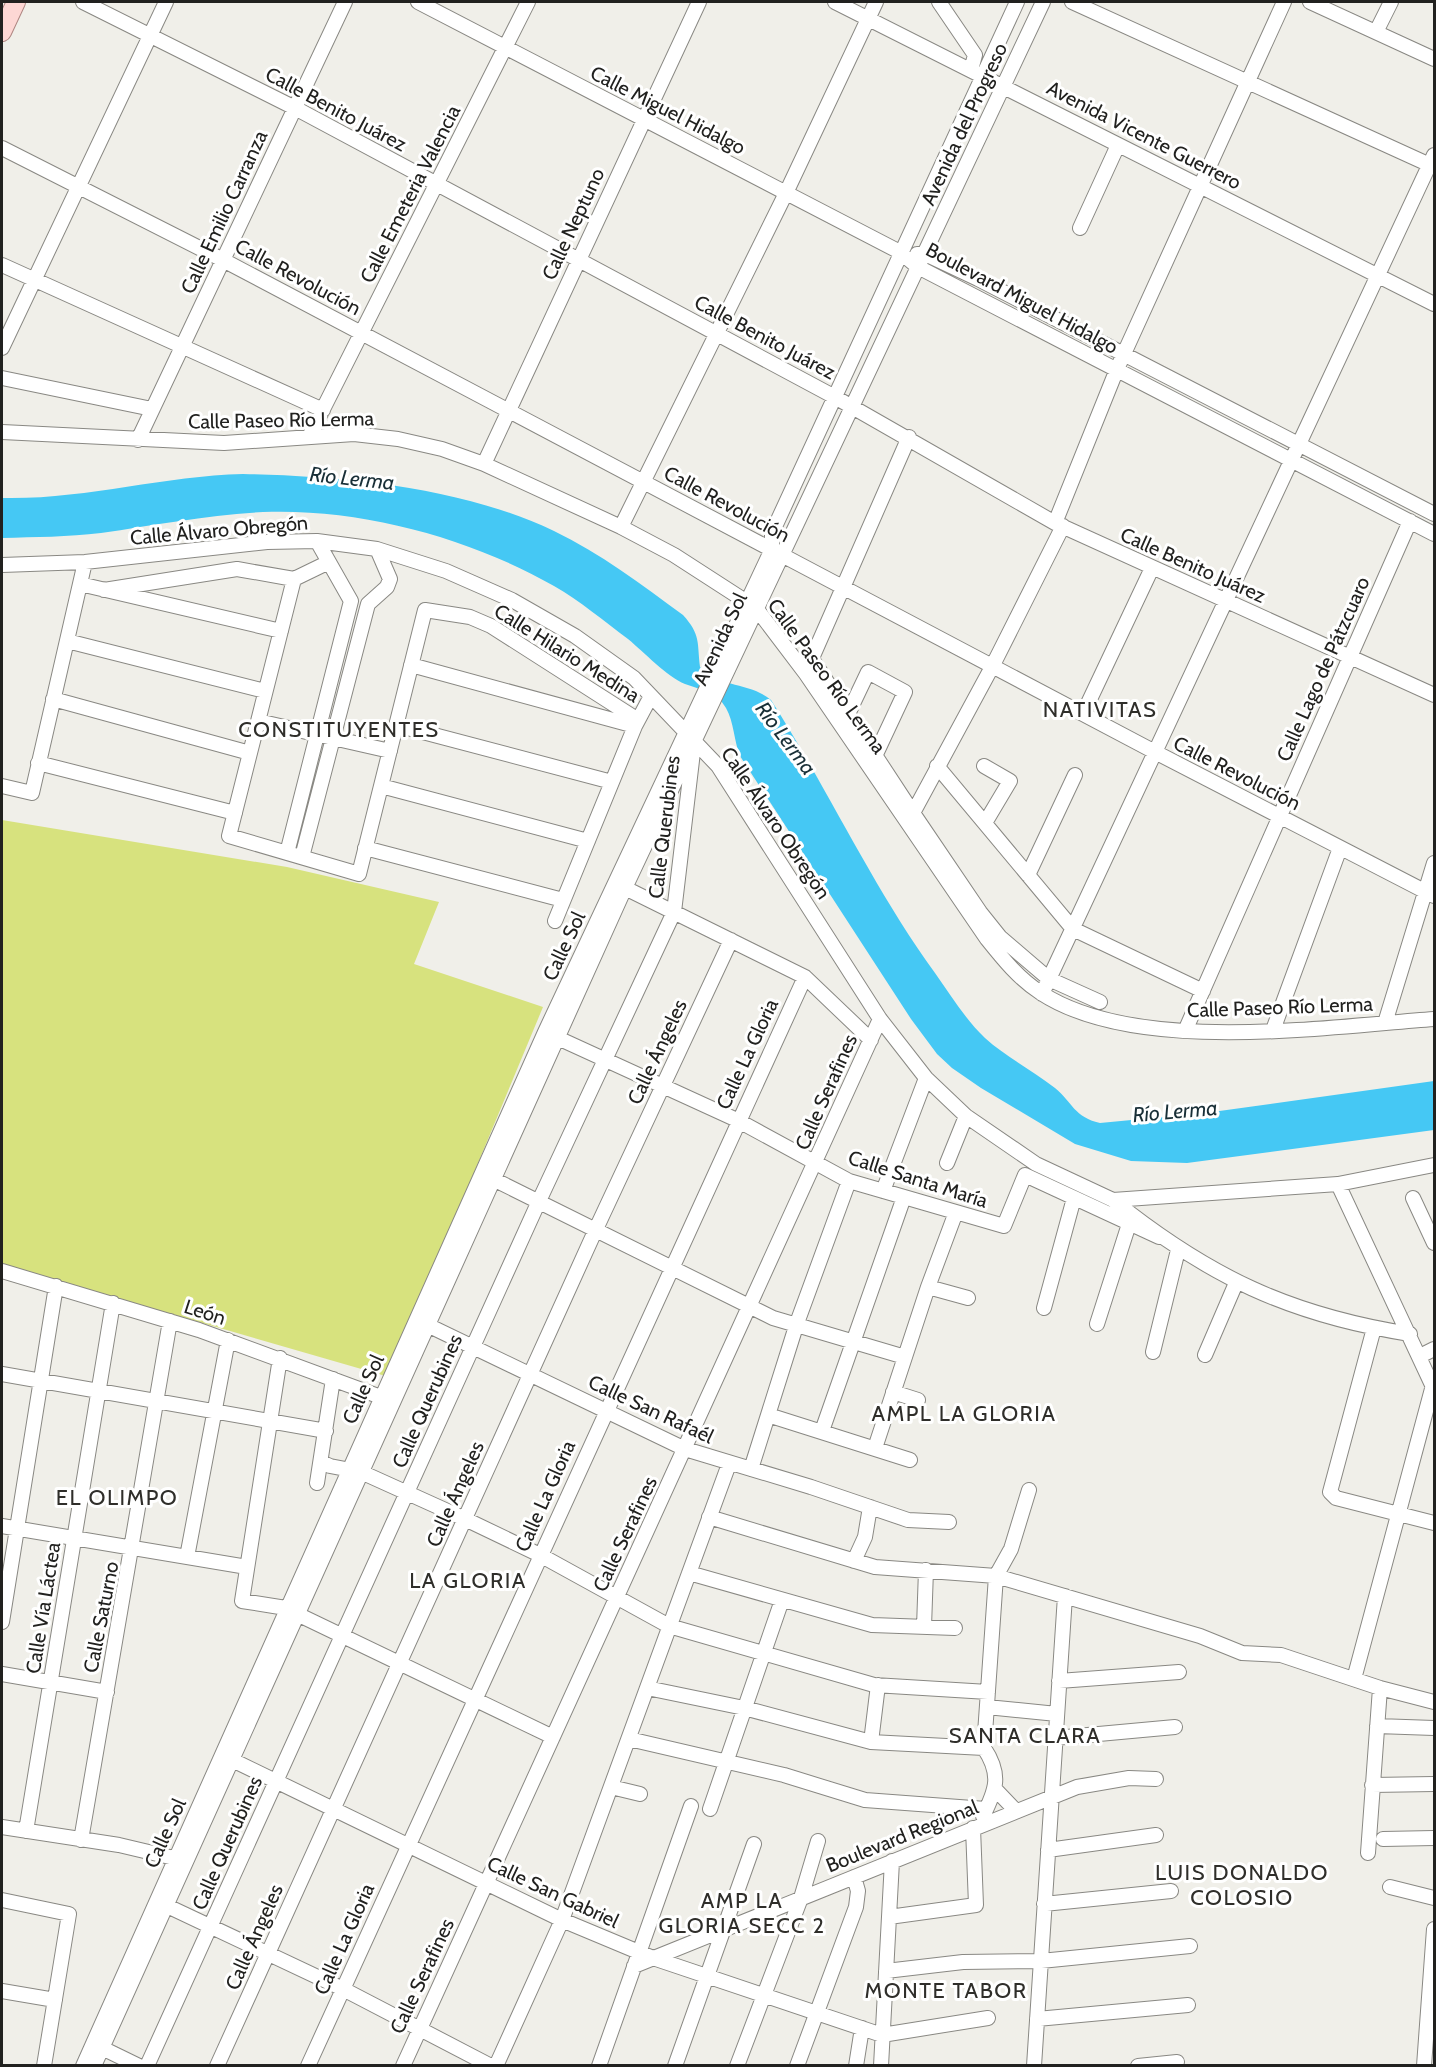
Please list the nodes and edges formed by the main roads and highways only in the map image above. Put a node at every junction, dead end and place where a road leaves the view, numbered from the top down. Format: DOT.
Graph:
graph roads {
  1 [pos="16,2"];
  2 [pos="2,32"];
  1 -- 2 [label="main road"];
}
